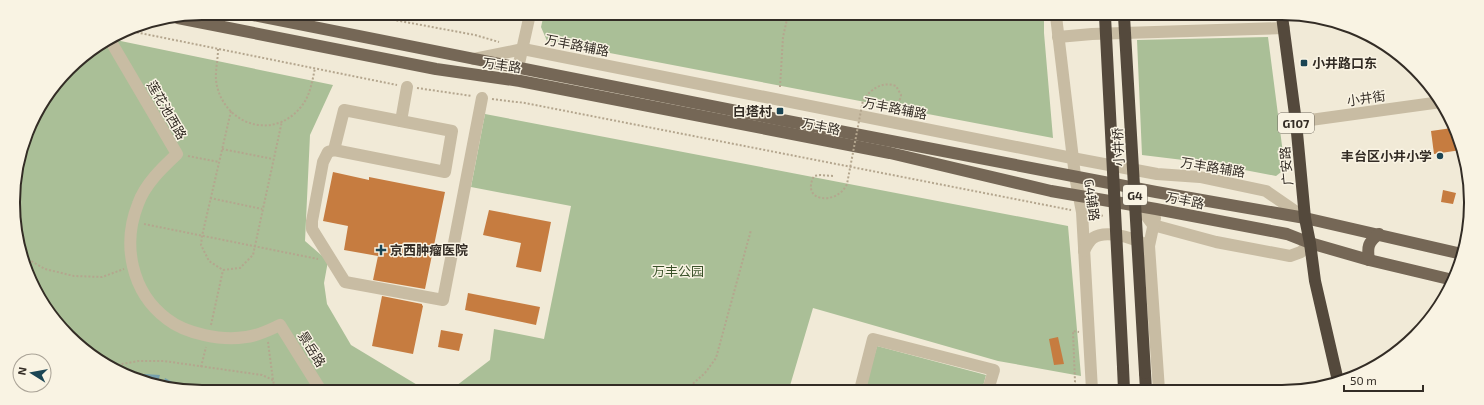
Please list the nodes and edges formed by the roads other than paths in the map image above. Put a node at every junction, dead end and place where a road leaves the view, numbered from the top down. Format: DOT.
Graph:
graph roads {
  1 [pos="189,20"];
  2 [pos="291,20"];
  3 [pos="529,20"];
  4 [pos="1056,20"];
  5 [pos="1105,20"];
  6 [pos="1124,20"];
  7 [pos="1283,22"];
  8 [pos="1058,37"];
  9 [pos="112,44"];
  10 [pos="523,49"];
  11 [pos="472,59"];
  12 [pos="518,68"];
  13 [pos="407,87"];
  14 [pos="482,98"];
  15 [pos="1434,103"];
  16 [pos="401,121"];
  17 [pos="1296,122"];
  18 [pos="334,150"];
  19 [pos="1072,158"];
  20 [pos="1075,176"];
  21 [pos="1078,196"];
  22 [pos="1139,206"];
  23 [pos="1156,208"];
  24 [pos="1305,218"];
  25 [pos="1153,225"];
  26 [pos="1379,234"];
  27 [pos="1310,243"];
  28 [pos="1149,246"];
  29 [pos="1084,251"];
  30 [pos="1457,253"];
  31 [pos="1369,260"];
  32 [pos="1447,279"];
  33 [pos="280,324"];
  34 [pos="1337,376"];
  35 [pos="318,385"];
  36 [pos="861,385"];
  37 [pos="990,385"];
  38 [pos="1092,385"];
  39 [pos="1124,385"];
  40 [pos="1146,385"];
  41 [pos="1159,385"];
  1 -- 21 [label="main road, 万丰路"];
  2 -- 11 [label="main road, 万丰路"];
  3 -- 10 [label="street"];
  4 -- 8 [label="street, G4辅路"];
  5 -- 39 [label="highway, 小井桥 / G4, bridge"];
  6 -- 40 [label="highway, 小井桥 / G4, bridge"];
  7 -- 8 [label="street"];
  7 -- 17 [label="highway, 广安路 / G107"];
  8 -- 19 [label="street, G4辅路"];
  9 -- 33 [label="street, 莲花池西路"];
  10 -- 11 [label="street, 万丰路辅路"];
  10 -- 12 [label="street"];
  10 -- 19 [label="street, 万丰路辅路"];
  11 -- 12 [label="main road, 万丰路"];
  12 -- 20 [label="main road, 万丰路"];
  13 -- 16 [label="street"];
  14 -- 18 [label="street"];
  15 -- 17 [label="street, 小井街"];
  16 -- 18 [label="street"];
  16 -- 18 [label="street"];
  17 -- 24 [label="highway, 广安路 / G107"];
  19 -- 20 [label="street, G4辅路"];
  19 -- 24 [label="street, 万丰路辅路"];
  20 -- 21 [label="street, G4辅路"];
  20 -- 24 [label="main road, 万丰路"];
  21 -- 22 [label="main road, 万丰路"];
  21 -- 29 [label="street, G4辅路"];
  22 -- 23 [label="main road, 万丰路"];
  22 -- 25 [label="street"];
  23 -- 25 [label="street"];
  23 -- 27 [label="main road, 万丰路"];
  24 -- 26 [label="main road, 万丰路"];
  24 -- 27 [label="highway, G107"];
  25 -- 27 [label="street"];
  25 -- 28 [label="street"];
  26 -- 30 [label="main road, 万丰路"];
  26 -- 31 [label="main road"];
  27 -- 31 [label="main road, 万丰路"];
  27 -- 34 [label="highway, G107"];
  28 -- 29 [label="street"];
  28 -- 41 [label="street"];
  29 -- 38 [label="street, G4辅路"];
  31 -- 32 [label="main road, 万丰路"];
  33 -- 35 [label="street, 景岳路"];
  36 -- 37 [label="street"];
}
